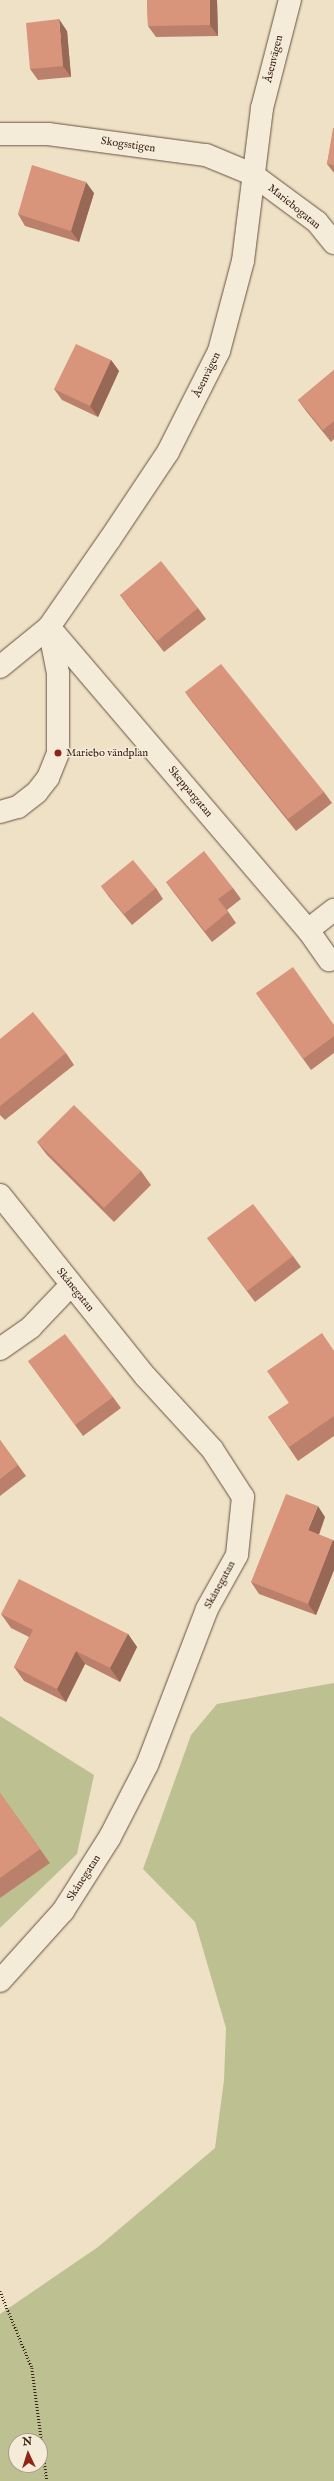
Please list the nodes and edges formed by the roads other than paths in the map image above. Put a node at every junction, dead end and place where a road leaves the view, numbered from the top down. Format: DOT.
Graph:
graph roads {
  1 [pos="290,0"];
  2 [pos="0,134"];
  3 [pos="252,174"];
  4 [pos="334,243"];
  5 [pos="49,627"];
  6 [pos="0,667"];
  7 [pos="0,812"];
  8 [pos="334,910"];
  9 [pos="308,930"];
  10 [pos="329,960"];
  11 [pos="0,1195"];
  12 [pos="71,1284"];
  13 [pos="0,1349"];
  14 [pos="0,1981"];
  1 -- 3 [label="street, Åsenvägen"];
  2 -- 3 [label="street, Skogsstigen"];
  3 -- 4 [label="street, Mariebogatan"];
  3 -- 5 [label="street, Åsenvägen"];
  5 -- 6 [label="street, Åsenvägen"];
  5 -- 7 [label="street"];
  5 -- 9 [label="street, Skeppargatan"];
  8 -- 9 [label="street"];
  9 -- 10 [label="street, Skeppargatan"];
  11 -- 12 [label="street, Skånegatan"];
  12 -- 13 [label="street"];
  12 -- 14 [label="street, Skånegatan"];
}
